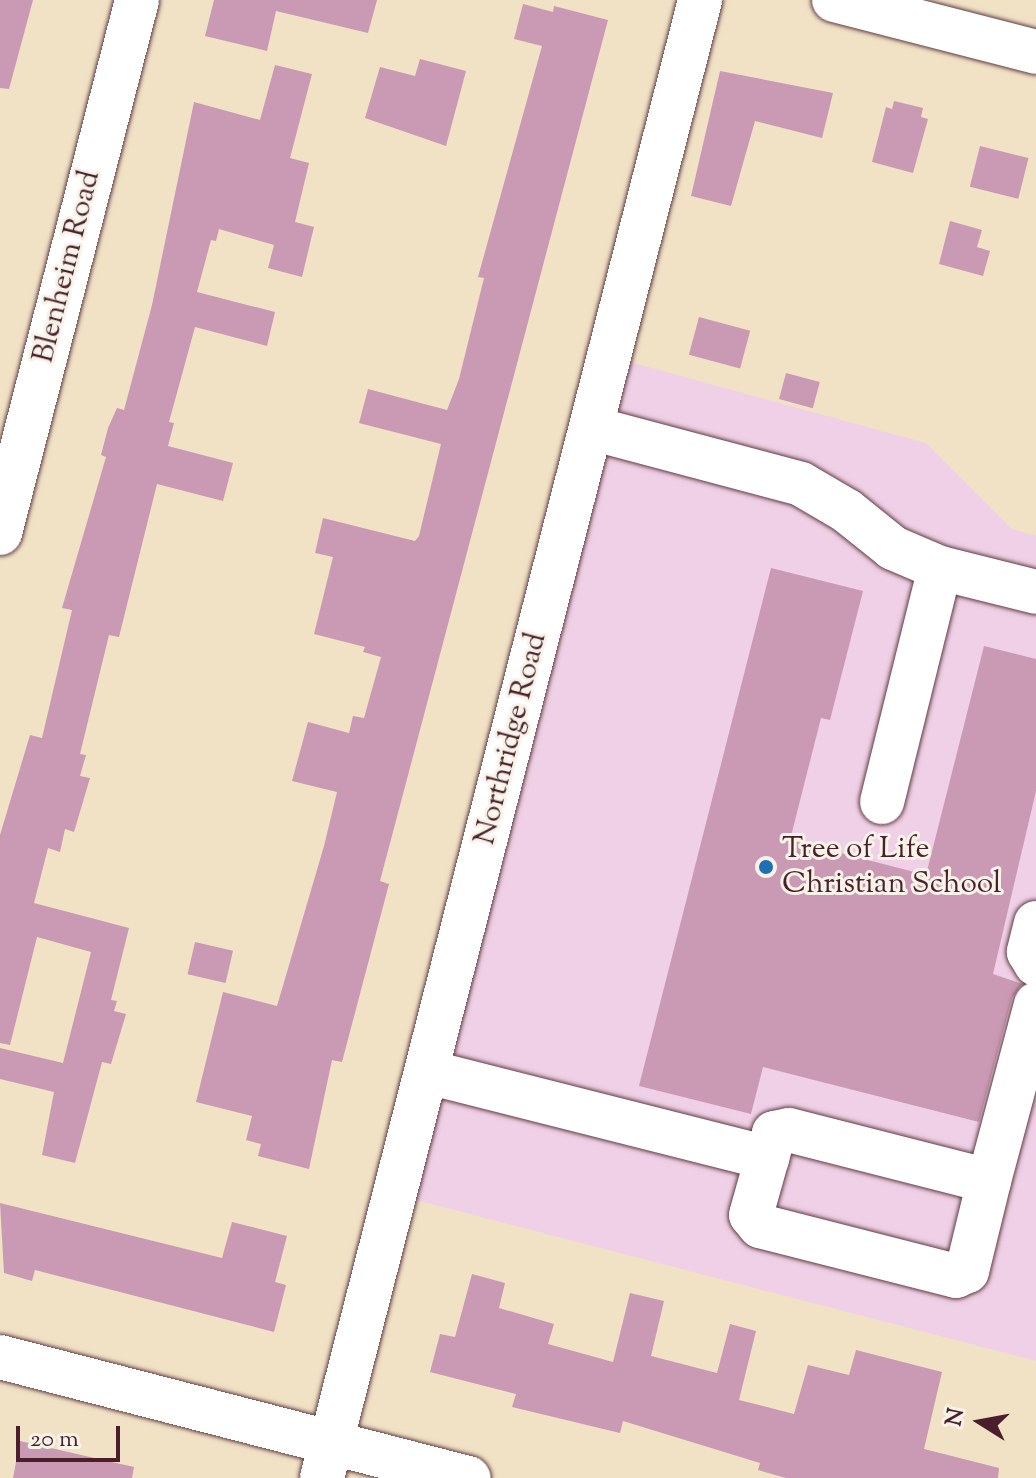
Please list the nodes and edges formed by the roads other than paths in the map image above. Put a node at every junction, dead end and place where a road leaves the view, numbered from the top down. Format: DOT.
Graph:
graph roads {
  1 [pos="137,0"];
  2 [pos="700,0"];
  3 [pos="834,0"];
  4 [pos="1036,52"];
  5 [pos="591,428"];
  6 [pos="0,533"];
  7 [pos="940,568"];
  8 [pos="1036,592"];
  9 [pos="882,802"];
  10 [pos="1036,923"];
  11 [pos="1036,964"];
  12 [pos="1036,1004"];
  13 [pos="428,1072"];
  14 [pos="767,1158"];
  15 [pos="989,1181"];
  16 [pos="0,1357"];
  17 [pos="327,1460"];
  18 [pos="469,1478"];
  1 -- 6 [label="street, Blenheim Road"];
  2 -- 5 [label="street, Northridge Road"];
  3 -- 4 [label="street"];
  5 -- 7 [label="street"];
  5 -- 13 [label="street, Northridge Road"];
  7 -- 8 [label="street"];
  7 -- 9 [label="street"];
  10 -- 11 [label="street"];
  12 -- 15 [label="street"];
  13 -- 14 [label="street"];
  13 -- 17 [label="street, Northridge Road"];
  14 -- 15 [label="street"];
  14 -- 15 [label="street"];
  16 -- 17 [label="street"];
  17 -- 18 [label="street"];
}
